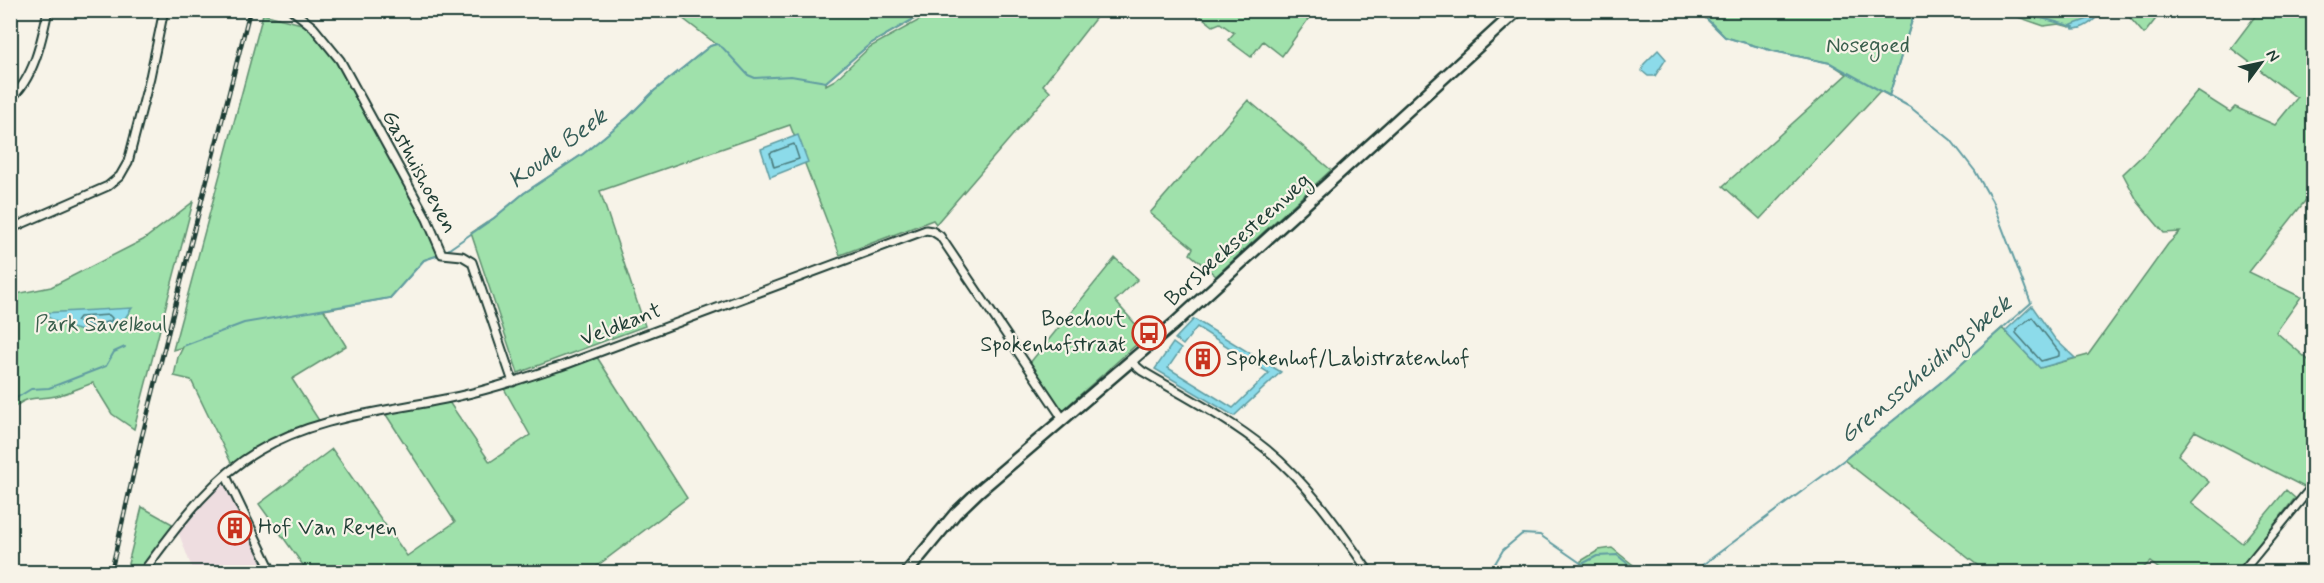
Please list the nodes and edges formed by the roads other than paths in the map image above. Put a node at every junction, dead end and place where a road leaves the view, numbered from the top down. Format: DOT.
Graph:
graph roads {
  1 [pos="48,10"];
  2 [pos="164,10"];
  3 [pos="292,10"];
  4 [pos="1518,10"];
  5 [pos="10,99"];
  6 [pos="10,229"];
  7 [pos="1130,362"];
  8 [pos="513,382"];
  9 [pos="1063,419"];
  10 [pos="226,476"];
  11 [pos="2313,484"];
  12 [pos="143,573"];
  13 [pos="272,573"];
  14 [pos="907,573"];
  15 [pos="1369,573"];
  16 [pos="2242,573"];
  1 -- 5 [label="street"];
  2 -- 6 [label="street"];
  3 -- 8 [label="street, Gasthuishoeven"];
  4 -- 7 [label="street, Borsbeeksesteenweg"];
  7 -- 9 [label="street, Borsbeeksesteenweg"];
  7 -- 15 [label="street"];
  8 -- 9 [label="street, Veldkant"];
  8 -- 10 [label="street, Veldkant"];
  9 -- 14 [label="street, Borsbeeksesteenweg"];
  10 -- 12 [label="street, Veldkant"];
  10 -- 13 [label="street"];
  11 -- 16 [label="street"];
}
